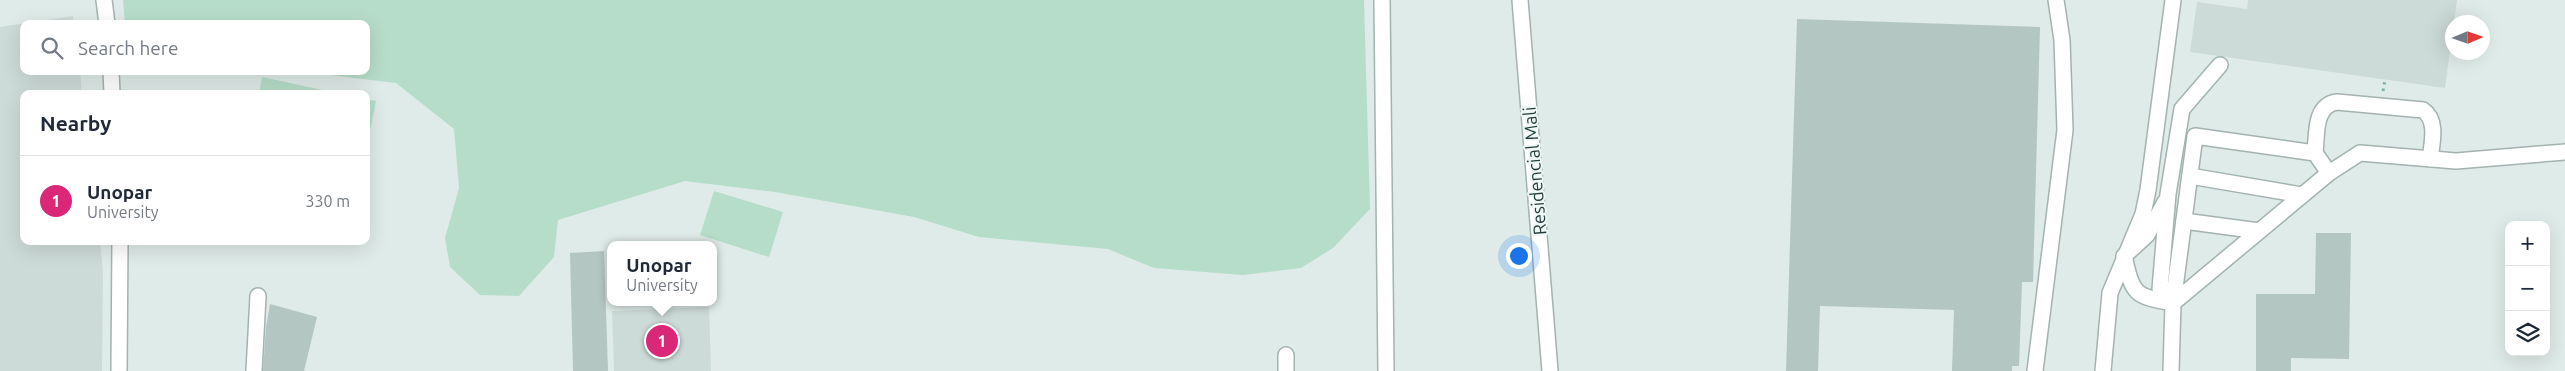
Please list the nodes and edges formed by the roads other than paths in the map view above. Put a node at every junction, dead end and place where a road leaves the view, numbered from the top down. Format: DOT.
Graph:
graph roads {
  1 [pos="104,0"];
  2 [pos="1382,0"];
  3 [pos="1520,0"];
  4 [pos="2056,0"];
  5 [pos="2173,0"];
  6 [pos="106,20"];
  7 [pos="2220,65"];
  8 [pos="111,75"];
  9 [pos="112,90"];
  10 [pos="2565,152"];
  11 [pos="2316,153"];
  12 [pos="2430,159"];
  13 [pos="2329,173"];
  14 [pos="2190,176"];
  15 [pos="2168,194"];
  16 [pos="2302,195"];
  17 [pos="2184,221"];
  18 [pos="2259,231"];
  19 [pos="120,245"];
  20 [pos="2124,256"];
  21 [pos="258,296"];
  22 [pos="2173,303"];
  23 [pos="1286,355"];
  24 [pos="119,371"];
  25 [pos="254,371"];
  26 [pos="1286,371"];
  27 [pos="1386,371"];
  28 [pos="1550,371"];
  29 [pos="2035,371"];
  30 [pos="2103,371"];
  31 [pos="2171,371"];
  1 -- 6 [label="street"];
  2 -- 27 [label="street"];
  3 -- 28 [label="street, Residencial Mali"];
  4 -- 29 [label="street"];
  5 -- 20 [label="street"];
  7 -- 15 [label="street"];
  8 -- 9 [label="street"];
  10 -- 12 [label="street"];
  11 -- 12 [label="street"];
  11 -- 13 [label="street"];
  11 -- 14 [label="street"];
  12 -- 13 [label="street"];
  13 -- 16 [label="street"];
  14 -- 16 [label="street"];
  14 -- 17 [label="street"];
  15 -- 20 [label="street"];
  15 -- 22 [label="street"];
  16 -- 18 [label="street"];
  17 -- 18 [label="street"];
  17 -- 22 [label="street"];
  18 -- 22 [label="street"];
  19 -- 24 [label="street"];
  20 -- 22 [label="street"];
  20 -- 30 [label="street"];
  21 -- 25 [label="street"];
  22 -- 31 [label="street"];
  23 -- 26 [label="street"];
}
